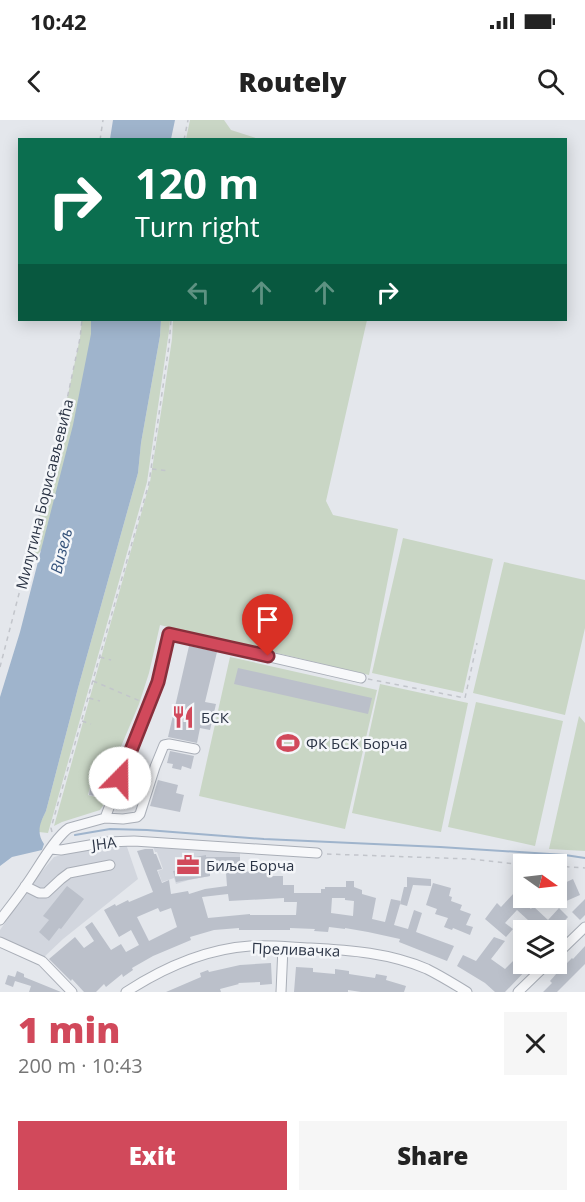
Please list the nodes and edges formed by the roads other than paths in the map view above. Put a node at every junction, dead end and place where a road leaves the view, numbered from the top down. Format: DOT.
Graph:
graph roads {
  1 [pos="361,678"];
  2 [pos="195,749"];
  3 [pos="105,818"];
  4 [pos="53,845"];
  5 [pos="317,853"];
  6 [pos="110,866"];
  7 [pos="25,886"];
  8 [pos="0,920"];
  9 [pos="585,927"];
  10 [pos="0,942"];
  11 [pos="567,944"];
  12 [pos="283,947"];
  13 [pos="537,974"];
  14 [pos="72,992"];
  15 [pos="126,992"];
  16 [pos="281,992"];
  17 [pos="467,992"];
  18 [pos="518,992"];
  1 -- 3 [label="street"];
  2 -- 3 [label="street, ЈНА"];
  3 -- 4 [label="street, ЈНА"];
  4 -- 5 [label="street, ЈНА"];
  4 -- 7 [label="street, ЈНА"];
  6 -- 7 [label="street"];
  7 -- 8 [label="street, ЈНА"];
  9 -- 11 [label="street"];
  10 -- 14 [label="street"];
  12 -- 15 [label="street, Преливачка"];
  12 -- 16 [label="street"];
  12 -- 17 [label="street, Преливачка"];
  13 -- 18 [label="street"];
}
